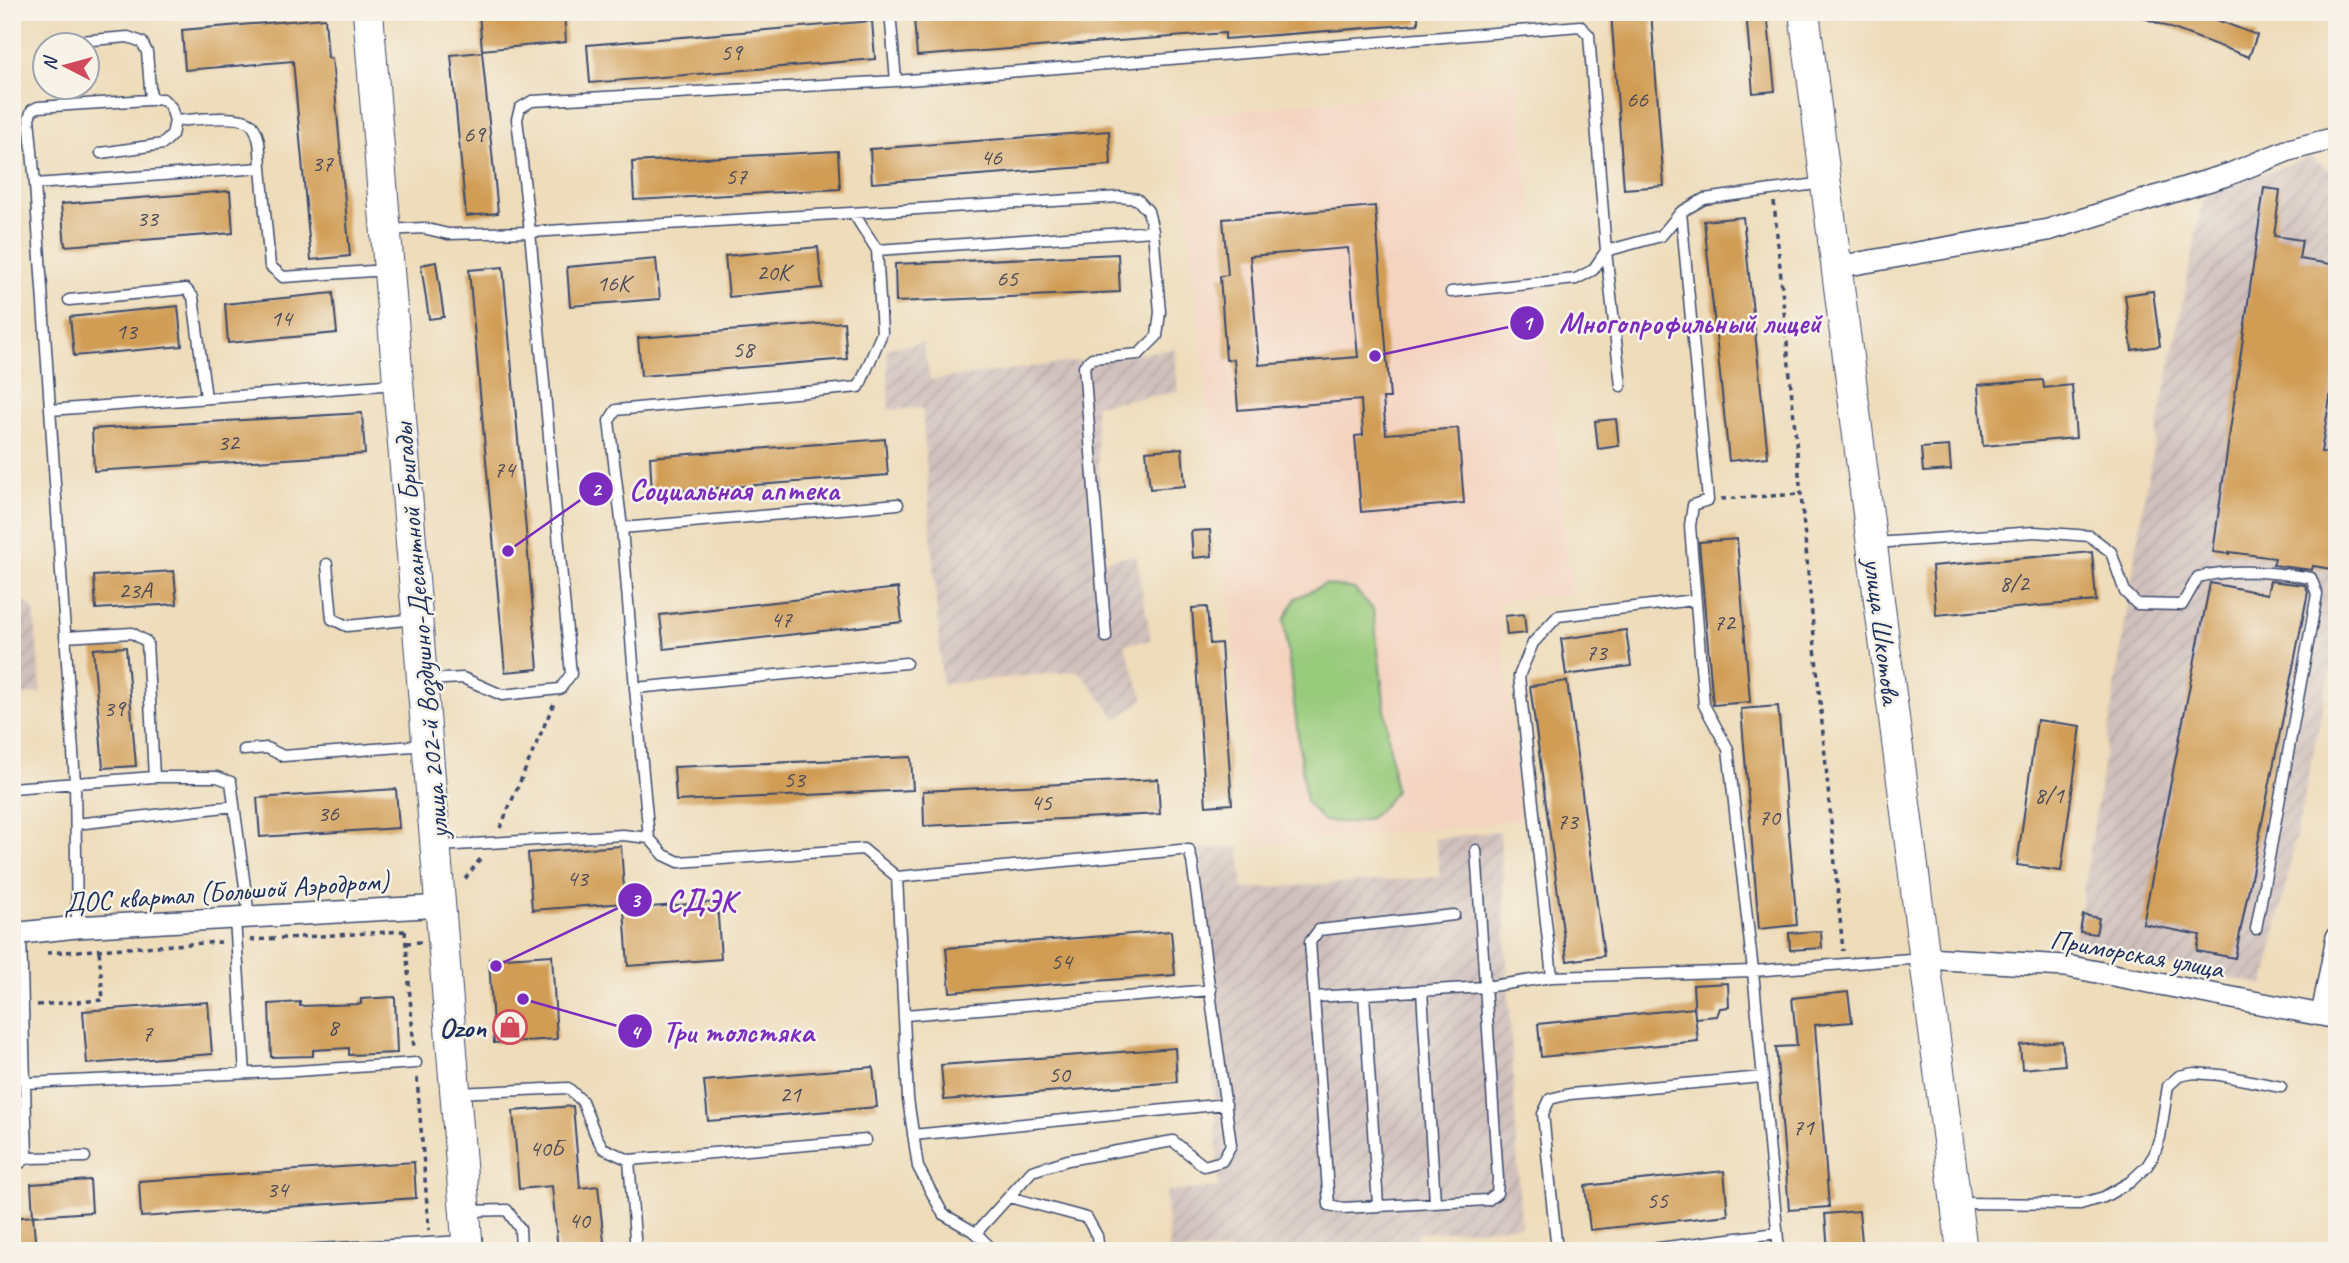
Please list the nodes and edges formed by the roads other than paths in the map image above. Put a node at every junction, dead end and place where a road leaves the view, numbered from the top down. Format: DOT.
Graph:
graph roads {
  1 [pos="368,12"];
  2 [pos="890,12"];
  3 [pos="1804,12"];
  4 [pos="102,39"];
  5 [pos="896,81"];
  6 [pos="151,100"];
  7 [pos="175,121"];
  8 [pos="2337,141"];
  9 [pos="101,153"];
  10 [pos="261,169"];
  11 [pos="1826,182"];
  12 [pos="35,184"];
  13 [pos="1681,212"];
  14 [pos="854,214"];
  15 [pos="385,230"];
  16 [pos="1153,231"];
  17 [pos="530,232"];
  18 [pos="877,250"];
  19 [pos="1606,251"];
  20 [pos="1837,267"];
  21 [pos="388,270"];
  22 [pos="1451,292"];
  23 [pos="69,300"];
  24 [pos="399,384"];
  25 [pos="1620,386"];
  26 [pos="206,398"];
  27 [pos="50,410"];
  28 [pos="898,504"];
  29 [pos="622,528"];
  30 [pos="1872,543"];
  31 [pos="327,564"];
  32 [pos="1694,600"];
  33 [pos="418,618"];
  34 [pos="65,637"];
  35 [pos="1106,637"];
  36 [pos="906,663"];
  37 [pos="423,680"];
  38 [pos="635,688"];
  39 [pos="428,744"];
  40 [pos="244,750"];
  41 [pos="154,777"];
  42 [pos="75,782"];
  43 [pos="12,788"];
  44 [pos="234,806"];
  45 [pos="76,824"];
  46 [pos="649,838"];
  47 [pos="438,846"];
  48 [pos="1476,850"];
  49 [pos="897,877"];
  50 [pos="452,895"];
  51 [pos="1454,915"];
  52 [pos="242,918"];
  53 [pos="77,927"];
  54 [pos="2256,929"];
  55 [pos="2337,937"];
  56 [pos="18,940"];
  57 [pos="1925,958"];
  58 [pos="1752,971"];
  59 [pos="1552,977"];
  60 [pos="1485,987"];
  61 [pos="1211,990"];
  62 [pos="1422,990"];
  63 [pos="1364,994"];
  64 [pos="1314,997"];
  65 [pos="905,1015"];
  66 [pos="2329,1017"];
  67 [pos="416,1063"];
  68 [pos="245,1073"];
  69 [pos="1762,1077"];
  70 [pos="2281,1087"];
  71 [pos="26,1088"];
  72 [pos="456,1093"];
  73 [pos="12,1095"];
  74 [pos="1226,1104"];
  75 [pos="913,1135"];
  76 [pos="866,1140"];
  77 [pos="85,1157"];
  78 [pos="27,1158"];
  79 [pos="629,1160"];
  80 [pos="12,1169"];
  81 [pos="1009,1197"];
  82 [pos="1435,1202"];
  83 [pos="1956,1203"];
  84 [pos="1378,1205"];
  85 [pos="465,1211"];
  86 [pos="976,1233"];
  87 [pos="1777,1233"];
  88 [pos="468,1246"];
  89 [pos="282,1251"];
  90 [pos="522,1251"];
  91 [pos="636,1251"];
  92 [pos="995,1251"];
  93 [pos="1099,1251"];
  94 [pos="1557,1251"];
  95 [pos="1635,1251"];
  96 [pos="1779,1251"];
  97 [pos="1962,1251"];
  1 -- 15 [label="street, улица 202-й Воздушно-Десантной Бригады"];
  2 -- 5 [label="lane"];
  3 -- 11 [label="street, улица Шкотова"];
  4 -- 6 [label="lane"];
  5 -- 17 [label="lane"];
  5 -- 19 [label="lane"];
  6 -- 7 [label="lane"];
  6 -- 12 [label="lane"];
  7 -- 9 [label="lane"];
  7 -- 10 [label="lane"];
  8 -- 20 [label="street"];
  10 -- 12 [label="lane"];
  10 -- 21 [label="lane"];
  11 -- 13 [label="lane"];
  11 -- 20 [label="street, улица Шкотова"];
  12 -- 27 [label="lane"];
  13 -- 19 [label="lane"];
  13 -- 32 [label="lane"];
  14 -- 16 [label="lane"];
  14 -- 17 [label="lane"];
  14 -- 18 [label="lane"];
  15 -- 17 [label="lane"];
  15 -- 21 [label="street, улица 202-й Воздушно-Десантной Бригады"];
  16 -- 18 [label="lane"];
  16 -- 35 [label="lane"];
  17 -- 37 [label="lane"];
  18 -- 29 [label="lane"];
  19 -- 22 [label="lane"];
  19 -- 25 [label="lane"];
  20 -- 30 [label="street, улица Шкотова"];
  21 -- 24 [label="street, улица 202-й Воздушно-Десантной Бригады"];
  23 -- 26 [label="lane"];
  24 -- 26 [label="lane"];
  24 -- 33 [label="street, улица 202-й Воздушно-Десантной Бригады"];
  26 -- 27 [label="lane"];
  27 -- 34 [label="lane"];
  28 -- 29 [label="lane"];
  29 -- 38 [label="lane"];
  30 -- 54 [label="lane"];
  30 -- 57 [label="street, улица Шкотова"];
  31 -- 33 [label="lane"];
  32 -- 58 [label="lane"];
  32 -- 59 [label="lane"];
  33 -- 37 [label="street, улица 202-й Воздушно-Десантной Бригады"];
  34 -- 41 [label="lane"];
  34 -- 42 [label="lane"];
  36 -- 38 [label="lane"];
  37 -- 39 [label="street, улица 202-й Воздушно-Десантной Бригады"];
  38 -- 46 [label="lane"];
  39 -- 40 [label="lane"];
  39 -- 47 [label="street, улица 202-й Воздушно-Десантной Бригады"];
  41 -- 42 [label="lane"];
  41 -- 44 [label="lane"];
  42 -- 43 [label="lane"];
  42 -- 45 [label="lane"];
  44 -- 45 [label="lane"];
  44 -- 52 [label="lane"];
  45 -- 53 [label="lane"];
  46 -- 47 [label="lane"];
  46 -- 49 [label="lane"];
  47 -- 50 [label="street, улица 202-й Воздушно-Десантной Бригады"];
  48 -- 60 [label="lane"];
  49 -- 61 [label="lane"];
  49 -- 65 [label="lane"];
  50 -- 52 [label="street, ДОС квартал (Большой Аэродром)"];
  50 -- 72 [label="street, улица 202-й Воздушно-Десантной Бригады"];
  51 -- 64 [label="lane"];
  52 -- 53 [label="street, ДОС квартал (Большой Аэродром)"];
  52 -- 68 [label="lane"];
  53 -- 56 [label="street, ДОС квартал (Большой Аэродром)"];
  55 -- 66 [label="street"];
  56 -- 71 [label="lane"];
  57 -- 58 [label="lane"];
  57 -- 66 [label="street, Приморская улица"];
  57 -- 83 [label="street, улица Шкотова"];
  58 -- 59 [label="lane"];
  58 -- 69 [label="lane"];
  59 -- 60 [label="lane"];
  60 -- 62 [label="lane"];
  60 -- 82 [label="lane"];
  61 -- 65 [label="lane"];
  61 -- 74 [label="lane"];
  62 -- 63 [label="lane"];
  62 -- 82 [label="lane"];
  63 -- 64 [label="lane"];
  63 -- 84 [label="lane"];
  64 -- 84 [label="lane"];
  65 -- 75 [label="lane"];
  67 -- 68 [label="lane"];
  68 -- 71 [label="lane"];
  69 -- 87 [label="lane"];
  69 -- 94 [label="lane"];
  70 -- 83 [label="lane"];
  71 -- 73 [label="lane"];
  71 -- 78 [label="lane"];
  72 -- 79 [label="lane"];
  72 -- 85 [label="street, улица 202-й Воздушно-Десантной Бригады"];
  74 -- 75 [label="lane"];
  74 -- 81 [label="lane"];
  75 -- 86 [label="lane"];
  76 -- 79 [label="lane"];
  77 -- 78 [label="lane"];
  78 -- 80 [label="lane"];
  79 -- 91 [label="lane"];
  81 -- 86 [label="lane"];
  81 -- 93 [label="lane"];
  82 -- 84 [label="lane"];
  83 -- 97 [label="street, улица Шкотова"];
  85 -- 88 [label="street, улица 202-й Воздушно-Десантной Бригады"];
  85 -- 90 [label="lane"];
  86 -- 92 [label="lane"];
  87 -- 95 [label="lane"];
  87 -- 96 [label="lane"];
  88 -- 89 [label="lane"];
}
